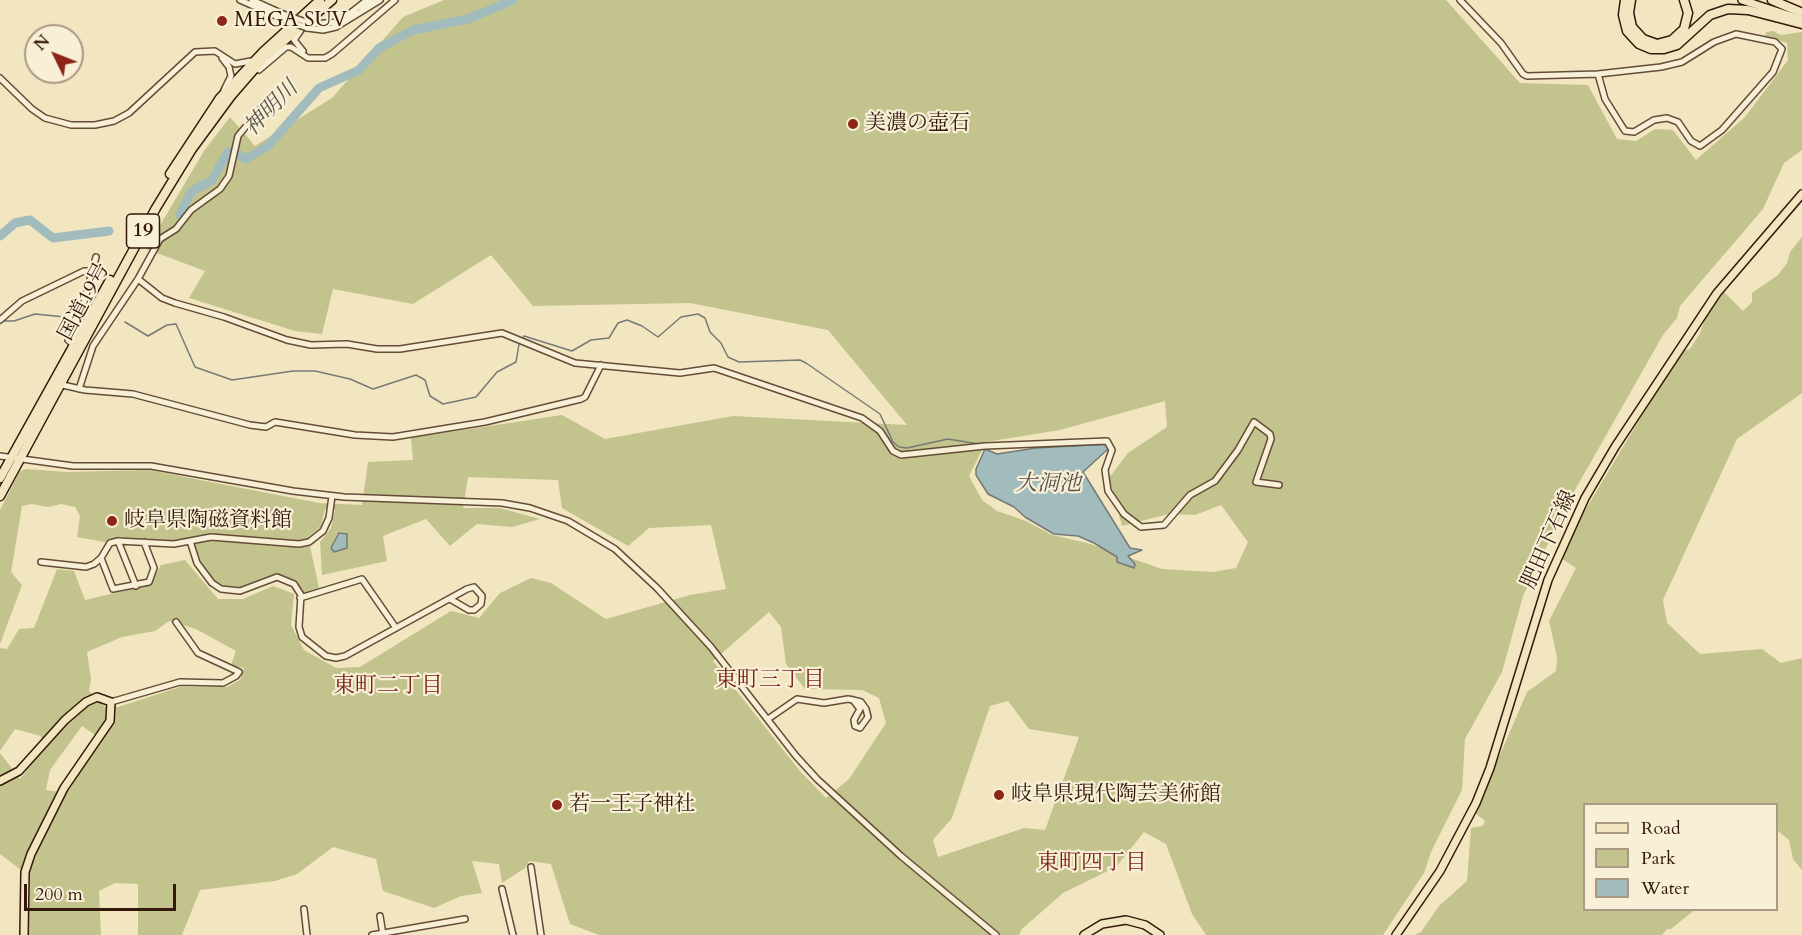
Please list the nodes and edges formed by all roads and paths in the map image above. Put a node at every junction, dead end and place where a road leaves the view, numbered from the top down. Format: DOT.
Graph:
graph roads {
  1 [pos="240,0"];
  2 [pos="252,0"];
  3 [pos="320,0"];
  4 [pos="334,0"];
  5 [pos="367,0"];
  6 [pos="373,0"];
  7 [pos="380,0"];
  8 [pos="393,0"];
  9 [pos="1460,0"];
  10 [pos="1625,0"];
  11 [pos="1631,0"];
  12 [pos="1684,0"];
  13 [pos="1742,0"];
  14 [pos="1766,0"];
  15 [pos="1772,0"];
  16 [pos="283,16"];
  17 [pos="1802,17"];
  18 [pos="345,23"];
  19 [pos="309,26"];
  20 [pos="289,27"];
  21 [pos="222,57"];
  22 [pos="1598,74"];
  23 [pos="0,78"];
  24 [pos="231,96"];
  25 [pos="220,98"];
  26 [pos="267,101"];
  27 [pos="1802,194"];
  28 [pos="96,257"];
  29 [pos="90,271"];
  30 [pos="138,279"];
  31 [pos="0,320"];
  32 [pos="74,345"];
  33 [pos="601,365"];
  34 [pos="56,383"];
  35 [pos="79,389"];
  36 [pos="0,456"];
  37 [pos="15,458"];
  38 [pos="0,478"];
  39 [pos="1279,485"];
  40 [pos="0,496"];
  41 [pos="332,496"];
  42 [pos="118,541"];
  43 [pos="190,541"];
  44 [pos="144,542"];
  45 [pos="101,558"];
  46 [pos="41,562"];
  47 [pos="136,586"];
  48 [pos="300,598"];
  49 [pos="450,598"];
  50 [pos="176,622"];
  51 [pos="396,628"];
  52 [pos="853,700"];
  53 [pos="111,702"];
  54 [pos="768,719"];
  55 [pos="0,781"];
  56 [pos="531,867"];
  57 [pos="502,890"];
  58 [pos="304,909"];
  59 [pos="380,916"];
  60 [pos="465,919"];
  61 [pos="383,934"];
  62 [pos="24,935"];
  63 [pos="307,935"];
  64 [pos="372,935"];
  65 [pos="513,935"];
  66 [pos="541,935"];
  67 [pos="996,935"];
  68 [pos="1084,935"];
  69 [pos="1160,935"];
  70 [pos="1396,935"];
  1 -- 16 [label="street"];
  2 -- 16 [label="street"];
  3 -- 20 [label="highway, 国道19号 / 19"];
  4 -- 8 [label="street"];
  4 -- 24 [label="highway, 国道19号 / 19"];
  5 -- 19 [label="street"];
  6 -- 18 [label="street"];
  7 -- 18 [label="street"];
  8 -- 24 [label="street"];
  9 -- 22 [label="street"];
  10 -- 17 [label="highway"];
  11 -- 12 [label="highway"];
  13 -- 17 [label="main road"];
  14 -- 17 [label="main road"];
  15 -- 17 [label="highway"];
  16 -- 19 [label="street, bridge"];
  18 -- 19 [label="street"];
  20 -- 21 [label="street"];
  20 -- 25 [label="highway, 国道19号 / 19"];
  21 -- 23 [label="street"];
  21 -- 25 [label="street"];
  22 -- 22 [label="street"];
  24 -- 34 [label="highway, 国道19号 / 19"];
  25 -- 32 [label="highway, 国道19号 / 19"];
  26 -- 30 [label="street"];
  27 -- 70 [label="main road, 肥田下石線"];
  28 -- 29 [label="street"];
  29 -- 31 [label="street"];
  29 -- 32 [label="street"];
  30 -- 33 [label="street"];
  30 -- 35 [label="street"];
  32 -- 34 [label="highway, 国道19号 / 19"];
  33 -- 35 [label="street"];
  33 -- 39 [label="street"];
  34 -- 35 [label="street"];
  34 -- 37 [label="highway, 国道19号 / 19"];
  36 -- 37 [label="street"];
  37 -- 38 [label="highway, 国道19号 / 19"];
  37 -- 40 [label="highway, 国道19号 / 19"];
  37 -- 41 [label="street"];
  41 -- 43 [label="street"];
  41 -- 54 [label="street"];
  42 -- 44 [label="street"];
  42 -- 45 [label="street"];
  42 -- 47 [label="street"];
  43 -- 44 [label="street"];
  43 -- 48 [label="street"];
  44 -- 47 [label="street"];
  45 -- 46 [label="street"];
  45 -- 47 [label="street"];
  48 -- 51 [label="street"];
  48 -- 51 [label="street"];
  49 -- 49 [label="street"];
  49 -- 51 [label="street"];
  50 -- 53 [label="street"];
  52 -- 52 [label="street"];
  52 -- 54 [label="street"];
  53 -- 55 [label="main road"];
  53 -- 62 [label="main road"];
  54 -- 67 [label="street"];
  56 -- 66 [label="street"];
  57 -- 65 [label="street"];
  58 -- 63 [label="street"];
  59 -- 61 [label="street"];
  60 -- 61 [label="street"];
  61 -- 64 [label="street"];
  68 -- 69 [label="main road"];
}
